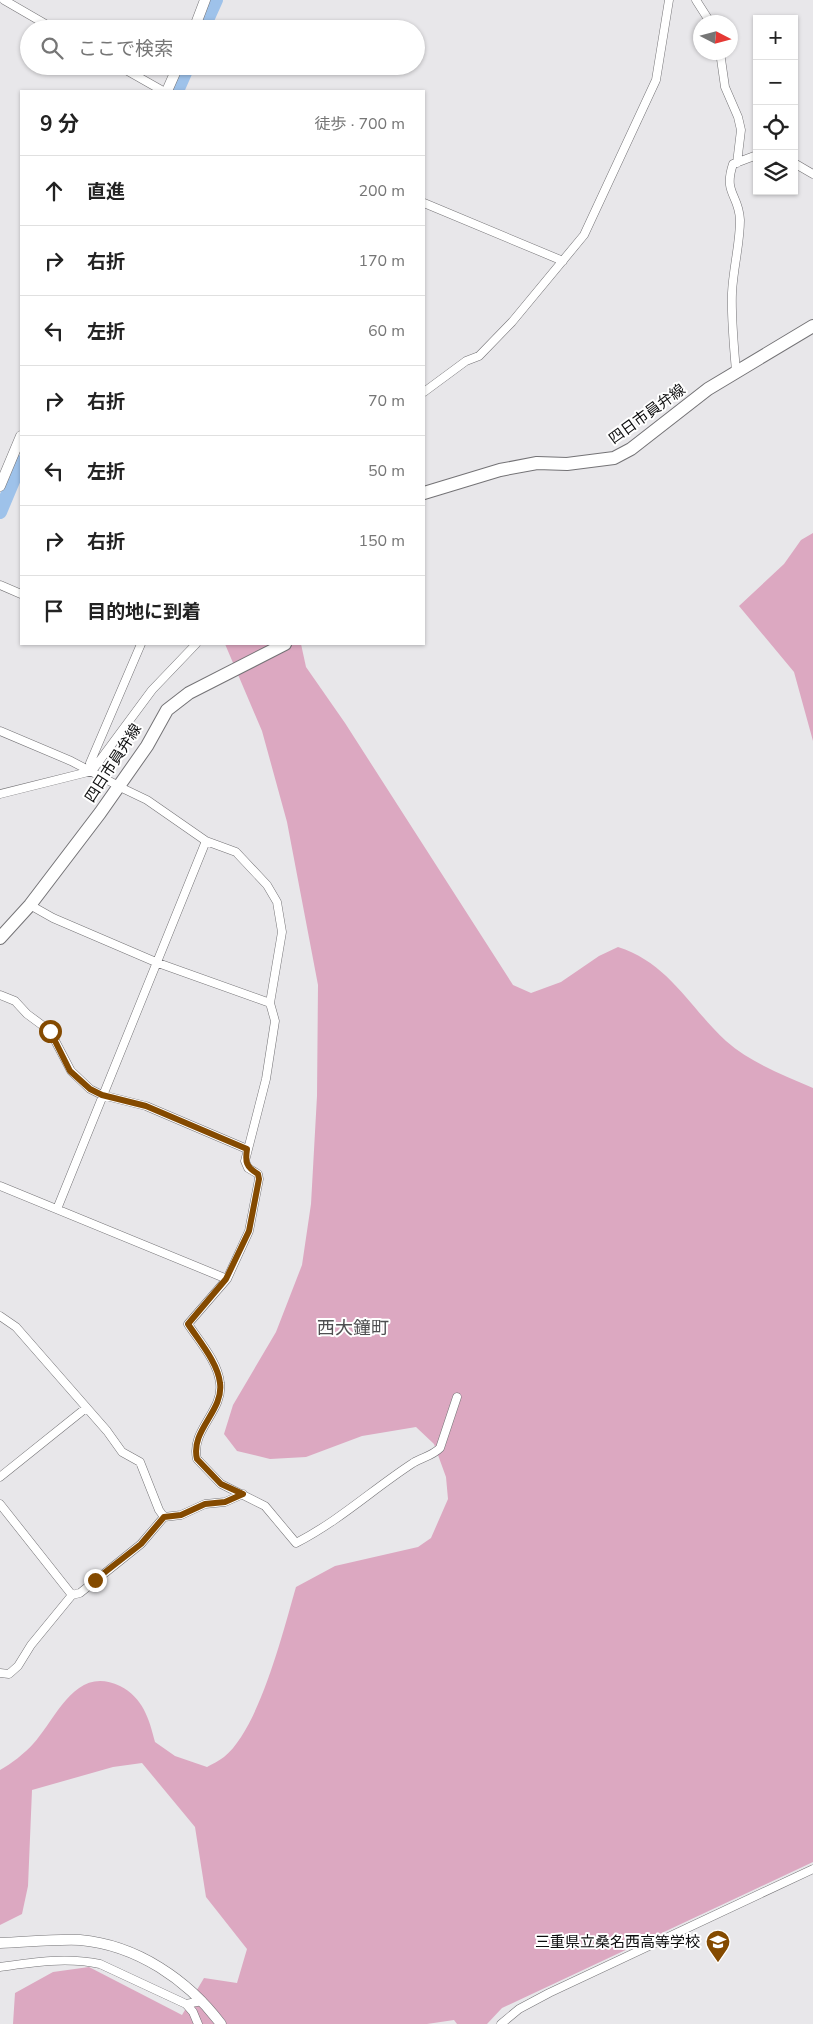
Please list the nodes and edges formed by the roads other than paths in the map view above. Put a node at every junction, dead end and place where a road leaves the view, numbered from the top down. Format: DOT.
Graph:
graph roads {
  1 [pos="4,0"];
  2 [pos="205,0"];
  3 [pos="669,0"];
  4 [pos="696,0"];
  5 [pos="706,15"];
  6 [pos="38,20"];
  7 [pos="197,20"];
  8 [pos="721,60"];
  9 [pos="135,75"];
  10 [pos="174,75"];
  11 [pos="161,90"];
  12 [pos="167,90"];
  13 [pos="753,157"];
  14 [pos="737,163"];
  15 [pos="798,165"];
  16 [pos="813,174"];
  17 [pos="425,203"];
  18 [pos="563,261"];
  19 [pos="813,326"];
  20 [pos="736,371"];
  21 [pos="425,391"];
  22 [pos="20,438"];
  23 [pos="0,486"];
  24 [pos="425,493"];
  25 [pos="0,585"];
  26 [pos="20,594"];
  27 [pos="141,645"];
  28 [pos="195,645"];
  29 [pos="283,645"];
  30 [pos="0,731"];
  31 [pos="92,771"];
  32 [pos="115,784"];
  33 [pos="0,794"];
  34 [pos="100,813"];
  35 [pos="206,841"];
  36 [pos="30,905"];
  37 [pos="0,938"];
  38 [pos="158,963"];
  39 [pos="0,995"];
  40 [pos="270,1004"];
  41 [pos="102,1095"];
  42 [pos="247,1149"];
  43 [pos="0,1186"];
  44 [pos="57,1209"];
  45 [pos="226,1279"];
  46 [pos="0,1316"];
  47 [pos="457,1397"];
  48 [pos="86,1408"];
  49 [pos="0,1477"];
  50 [pos="240,1493"];
  51 [pos="0,1504"];
  52 [pos="164,1517"];
  53 [pos="72,1594"];
  54 [pos="0,1673"];
  55 [pos="813,1869"];
  56 [pos="0,1943"];
  57 [pos="0,1967"];
  58 [pos="202,2001"];
  59 [pos="186,2004"];
  60 [pos="198,2024"];
  61 [pos="221,2024"];
  62 [pos="501,2024"];
  1 -- 6 [label="street"];
  2 -- 7 [label="street"];
  3 -- 18 [label="street"];
  4 -- 5 [label="street"];
  8 -- 14 [label="street"];
  9 -- 11 [label="street"];
  10 -- 12 [label="street"];
  13 -- 14 [label="street"];
  14 -- 20 [label="street"];
  15 -- 16 [label="street"];
  17 -- 18 [label="street"];
  18 -- 21 [label="street"];
  19 -- 20 [label="main road, 四日市員弁線"];
  20 -- 24 [label="main road, 四日市員弁線"];
  22 -- 23 [label="street"];
  25 -- 26 [label="street"];
  27 -- 31 [label="street"];
  28 -- 31 [label="street"];
  29 -- 34 [label="main road, 四日市員弁線"];
  30 -- 31 [label="street"];
  31 -- 32 [label="street"];
  31 -- 33 [label="street"];
  34 -- 35 [label="street"];
  34 -- 36 [label="main road, 四日市員弁線"];
  35 -- 38 [label="street"];
  35 -- 40 [label="street"];
  36 -- 37 [label="main road, 四日市員弁線"];
  36 -- 38 [label="street"];
  38 -- 40 [label="street"];
  38 -- 41 [label="street"];
  39 -- 41 [label="street"];
  40 -- 42 [label="street"];
  41 -- 42 [label="street"];
  41 -- 44 [label="street"];
  42 -- 45 [label="street"];
  43 -- 44 [label="street"];
  44 -- 45 [label="street"];
  45 -- 50 [label="street"];
  46 -- 48 [label="street"];
  47 -- 50 [label="street"];
  48 -- 49 [label="street"];
  48 -- 52 [label="street"];
  50 -- 52 [label="street"];
  51 -- 53 [label="street"];
  52 -- 53 [label="street"];
  53 -- 54 [label="street"];
  55 -- 62 [label="street"];
  56 -- 58 [label="street"];
  57 -- 59 [label="street"];
  58 -- 59 [label="street"];
  58 -- 61 [label="street"];
  59 -- 60 [label="street"];
}
